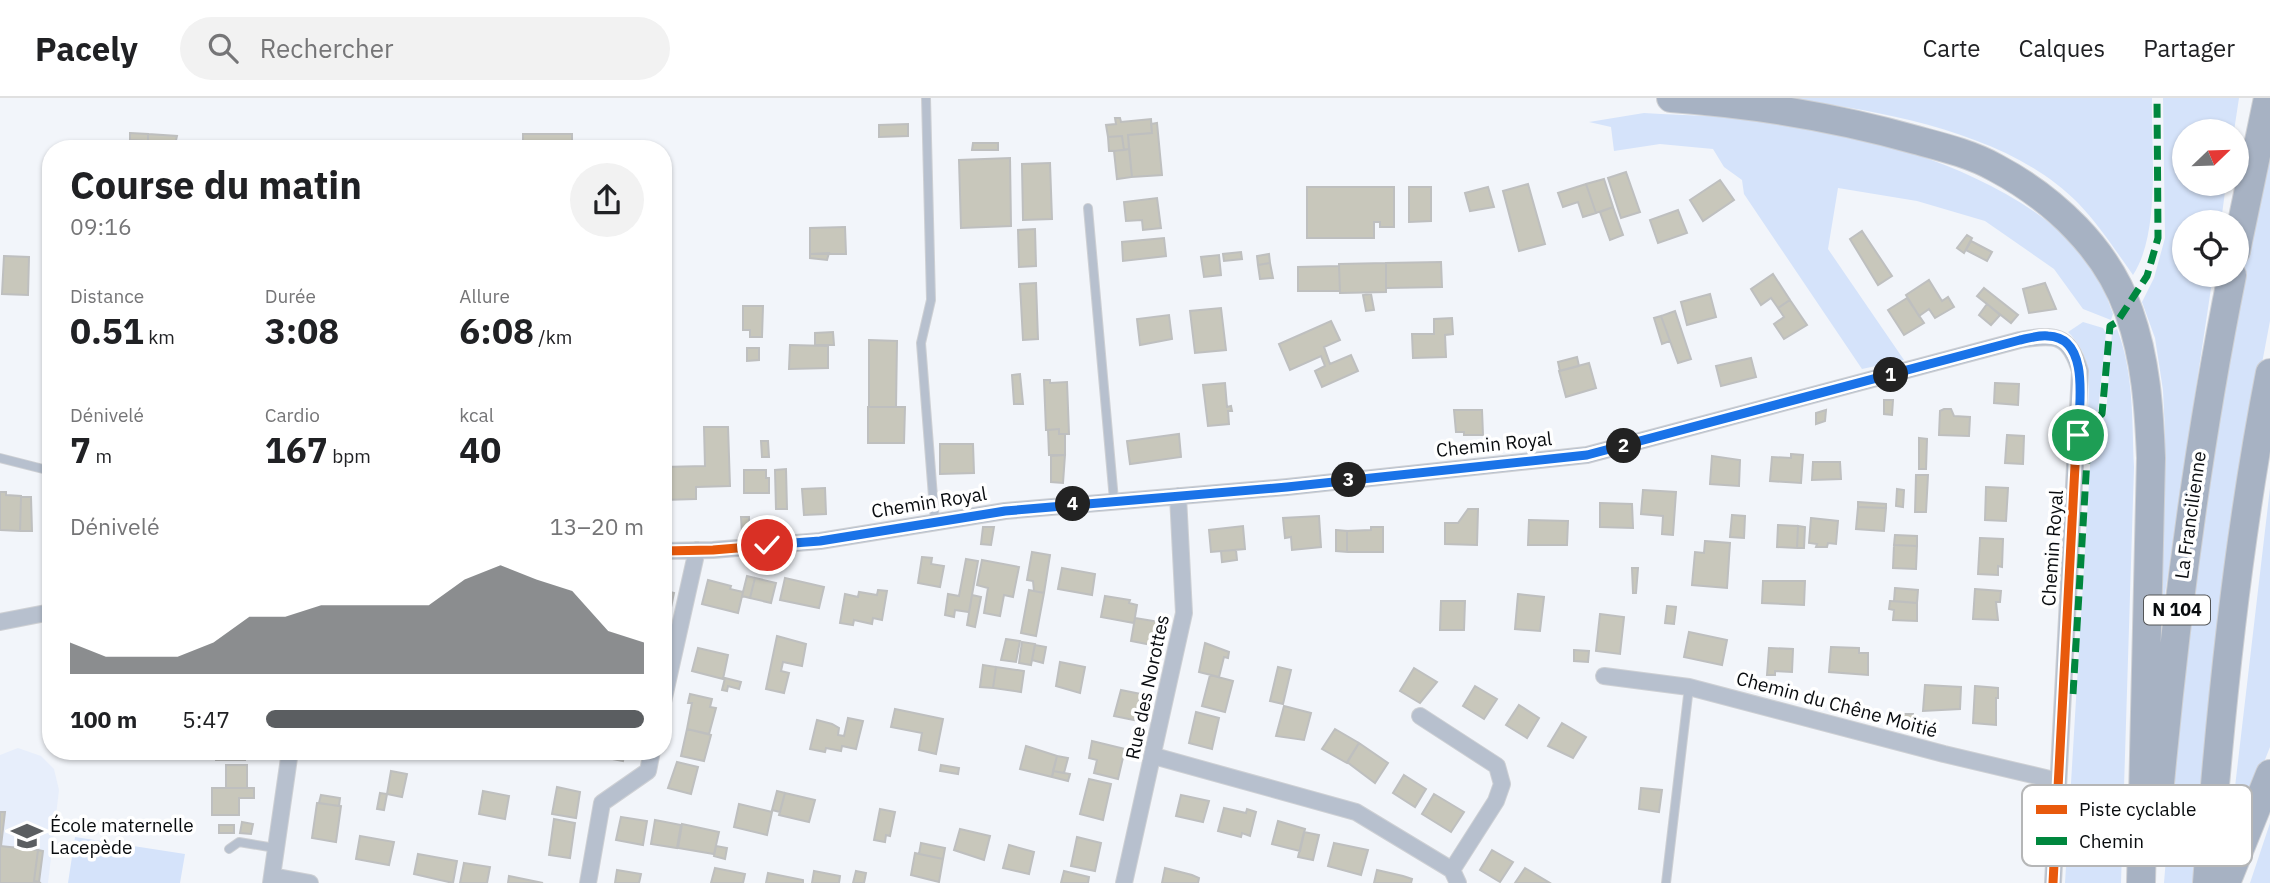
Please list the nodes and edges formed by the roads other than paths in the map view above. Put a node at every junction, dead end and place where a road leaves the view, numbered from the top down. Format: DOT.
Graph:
graph roads {
  1 [pos="926,98"];
  2 [pos="1671,98"];
  3 [pos="2267,98"];
  4 [pos="1088,208"];
  5 [pos="2244,210"];
  6 [pos="2230,287"];
  7 [pos="2270,373"];
  8 [pos="0,458"];
  9 [pos="42,469"];
  10 [pos="1178,496"];
  11 [pos="1114,500"];
  12 [pos="936,522"];
  13 [pos="697,550"];
  14 [pos="672,551"];
  15 [pos="42,614"];
  16 [pos="0,622"];
  17 [pos="672,662"];
  18 [pos="1604,676"];
  19 [pos="1689,688"];
  20 [pos="1420,716"];
  21 [pos="1154,756"];
  22 [pos="289,760"];
  23 [pos="650,760"];
  24 [pos="2270,774"];
  25 [pos="2058,781"];
  26 [pos="2058,785"];
  27 [pos="2143,785"];
  28 [pos="2160,785"];
  29 [pos="2216,785"];
  30 [pos="2252,820"];
  31 [pos="275,848"];
  32 [pos="229,849"];
  33 [pos="2234,866"];
  34 [pos="1455,876"];
  35 [pos="272,880"];
  36 [pos="310,883"];
  37 [pos="588,883"];
  38 [pos="1125,883"];
  39 [pos="1666,883"];
  40 [pos="2227,883"];
  1 -- 12 [label="lane"];
  2 -- 27 [label="highway"];
  3 -- 5 [label="highway"];
  4 -- 11 [label="lane"];
  6 -- 28 [label="highway, La Francilienne / N 104"];
  7 -- 29 [label="highway, N 104"];
  8 -- 9 [label="lane"];
  10 -- 11 [label="street, Chemin Royal"];
  10 -- 21 [label="street, Rue des Norottes"];
  10 -- 25 [label="street, Chemin Royal"];
  11 -- 12 [label="street, Chemin Royal"];
  12 -- 13 [label="street, Chemin Royal"];
  13 -- 14 [label="street, Chemin Royal"];
  13 -- 17 [label="street"];
  15 -- 16 [label="street"];
  18 -- 19 [label="street, Chemin du Chêne Moitié"];
  19 -- 25 [label="street, Chemin du Chêne Moitié"];
  19 -- 39 [label="lane"];
  20 -- 34 [label="street"];
  21 -- 34 [label="street"];
  21 -- 38 [label="street, Rue des Norottes"];
  22 -- 31 [label="street"];
  23 -- 37 [label="street"];
  24 -- 30 [label="highway"];
  25 -- 26 [label="street, Chemin Royal"];
  31 -- 32 [label="lane"];
  31 -- 35 [label="street"];
  33 -- 40 [label="highway"];
  35 -- 36 [label="street"];
}
